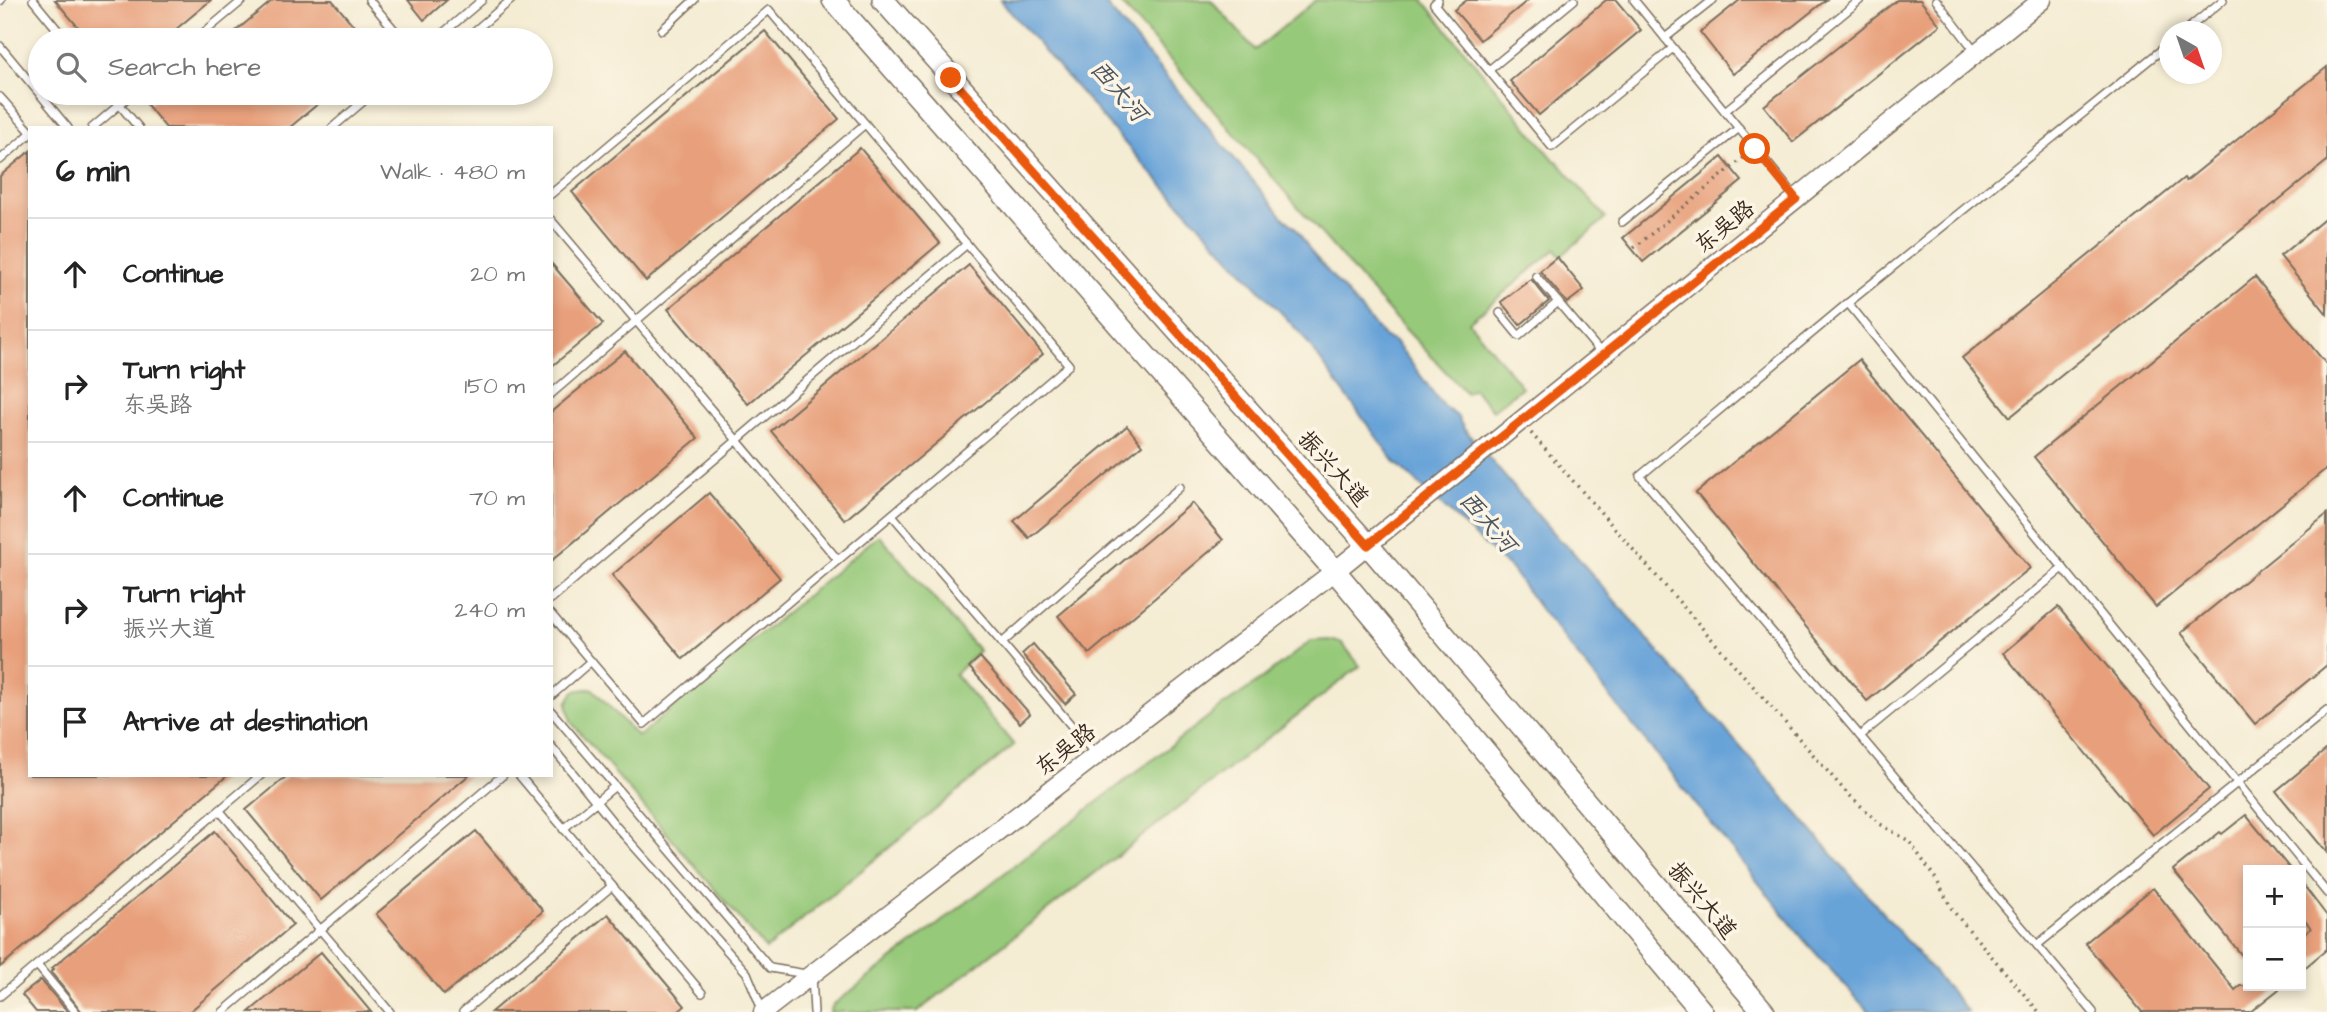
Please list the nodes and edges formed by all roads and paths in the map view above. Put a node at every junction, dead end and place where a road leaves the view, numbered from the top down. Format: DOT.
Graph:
graph roads {
  1 [pos="33,0"];
  2 [pos="243,0"];
  3 [pos="369,0"];
  4 [pos="482,0"];
  5 [pos="511,0"];
  6 [pos="694,0"];
  7 [pos="833,0"];
  8 [pos="883,0"];
  9 [pos="1438,0"];
  10 [pos="1574,0"];
  11 [pos="1634,0"];
  12 [pos="1713,0"];
  13 [pos="1860,0"];
  14 [pos="1936,0"];
  15 [pos="2042,0"];
  16 [pos="2223,0"];
  17 [pos="2197,21"];
  18 [pos="56,28"];
  19 [pos="209,28"];
  20 [pos="393,28"];
  21 [pos="449,28"];
  22 [pos="478,28"];
  23 [pos="662,30"];
  24 [pos="1665,38"];
  25 [pos="0,47"];
  26 [pos="1673,48"];
  27 [pos="2159,51"];
  28 [pos="1977,53"];
  29 [pos="1489,70"];
  30 [pos="28,80"];
  31 [pos="0,97"];
  32 [pos="49,105"];
  33 [pos="118,105"];
  34 [pos="120,105"];
  35 [pos="359,105"];
  36 [pos="1724,111"];
  37 [pos="865,124"];
  38 [pos="66,126"];
  39 [pos="94,126"];
  40 [pos="137,126"];
  41 [pos="334,126"];
  42 [pos="1739,128"];
  43 [pos="28,131"];
  44 [pos="28,135"];
  45 [pos="1755,149"];
  46 [pos="0,160"];
  47 [pos="553,192"];
  48 [pos="1796,199"];
  49 [pos="553,222"];
  50 [pos="1622,222"];
  51 [pos="967,244"];
  52 [pos="1634,248"];
  53 [pos="1536,276"];
  54 [pos="1558,302"];
  55 [pos="1848,303"];
  56 [pos="1500,313"];
  57 [pos="636,321"];
  58 [pos="1602,355"];
  59 [pos="553,392"];
  60 [pos="1521,421"];
  61 [pos="737,440"];
  62 [pos="1180,487"];
  63 [pos="892,515"];
  64 [pos="1368,545"];
  65 [pos="838,560"];
  66 [pos="2063,568"];
  67 [pos="1335,572"];
  68 [pos="553,596"];
  69 [pos="553,616"];
  70 [pos="1002,643"];
  71 [pos="591,661"];
  72 [pos="553,694"];
  73 [pos="2327,710"];
  74 [pos="553,713"];
  75 [pos="1860,736"];
  76 [pos="553,748"];
  77 [pos="1097,755"];
  78 [pos="259,777"];
  79 [pos="501,777"];
  80 [pos="521,777"];
  81 [pos="2237,783"];
  82 [pos="615,786"];
  83 [pos="596,802"];
  84 [pos="220,810"];
  85 [pos="564,829"];
  86 [pos="612,886"];
  87 [pos="2327,893"];
  88 [pos="321,930"];
  89 [pos="2037,945"];
  90 [pos="37,965"];
  91 [pos="811,975"];
  92 [pos="702,993"];
  93 [pos="0,996"];
  94 [pos="76,1012"];
  95 [pos="223,1012"];
  96 [pos="390,1012"];
  97 [pos="463,1012"];
  98 [pos="763,1012"];
  99 [pos="814,1012"];
  100 [pos="1702,1012"];
  101 [pos="1764,1012"];
  102 [pos="2039,1012"];
  103 [pos="2093,1012"];
  1 -- 18 [label="lane"];
  2 -- 19 [label="lane"];
  3 -- 20 [label="lane"];
  4 -- 21 [label="lane"];
  5 -- 22 [label="lane"];
  6 -- 23 [label="lane"];
  7 -- 67 [label="main road"];
  8 -- 64 [label="main road, 振兴大道"];
  9 -- 29 [label="lane"];
  10 -- 29 [label="lane"];
  11 -- 24 [label="lane"];
  12 -- 24 [label="lane"];
  13 -- 36 [label="lane"];
  14 -- 28 [label="lane"];
  15 -- 28 [label="street, 东吴路"];
  16 -- 17 [label="lane"];
  24 -- 26 [label="lane"];
  25 -- 30 [label="lane"];
  26 -- 29 [label="lane"];
  26 -- 36 [label="lane"];
  27 -- 55 [label="lane"];
  28 -- 48 [label="street, 东吴路"];
  31 -- 43 [label="lane"];
  32 -- 38 [label="lane"];
  33 -- 39 [label="lane"];
  34 -- 40 [label="lane"];
  35 -- 41 [label="lane"];
  36 -- 42 [label="lane"];
  37 -- 47 [label="lane"];
  37 -- 51 [label="lane"];
  37 -- 57 [label="lane"];
  42 -- 45 [label="lane"];
  42 -- 50 [label="lane"];
  44 -- 46 [label="lane"];
  45 -- 48 [label="lane"];
  45 -- 52 [label="path"];
  48 -- 58 [label="street, 东吴路"];
  49 -- 57 [label="lane"];
  51 -- 61 [label="lane"];
  51 -- 63 [label="lane"];
  53 -- 54 [label="lane"];
  54 -- 56 [label="lane"];
  54 -- 58 [label="lane"];
  55 -- 66 [label="lane"];
  55 -- 75 [label="lane"];
  57 -- 59 [label="lane"];
  57 -- 61 [label="lane"];
  58 -- 60 [label="street, 东吴路"];
  60 -- 64 [label="street, 东吴路"];
  60 -- 102 [label="path"];
  61 -- 65 [label="lane"];
  61 -- 68 [label="lane"];
  62 -- 70 [label="lane"];
  63 -- 65 [label="lane"];
  63 -- 70 [label="lane"];
  64 -- 67 [label="street, 东吴路"];
  64 -- 101 [label="main road, 振兴大道"];
  65 -- 71 [label="lane"];
  66 -- 75 [label="lane"];
  66 -- 81 [label="lane"];
  67 -- 77 [label="street, 东吴路"];
  67 -- 100 [label="main road"];
  69 -- 71 [label="lane"];
  70 -- 77 [label="lane"];
  71 -- 72 [label="lane"];
  73 -- 81 [label="lane"];
  74 -- 82 [label="lane"];
  75 -- 89 [label="lane"];
  76 -- 83 [label="lane"];
  77 -- 91 [label="street, 东吴路"];
  78 -- 84 [label="lane"];
  79 -- 88 [label="lane"];
  80 -- 85 [label="lane"];
  81 -- 87 [label="lane"];
  81 -- 89 [label="lane"];
  82 -- 83 [label="lane"];
  82 -- 91 [label="lane"];
  83 -- 85 [label="lane"];
  83 -- 98 [label="lane"];
  84 -- 88 [label="lane"];
  84 -- 90 [label="lane"];
  85 -- 86 [label="lane"];
  86 -- 92 [label="lane"];
  86 -- 97 [label="lane"];
  88 -- 95 [label="lane"];
  88 -- 96 [label="lane"];
  89 -- 103 [label="lane"];
  90 -- 93 [label="lane"];
  90 -- 94 [label="lane"];
  91 -- 98 [label="street, 东吴路"];
  91 -- 99 [label="lane"];
}
